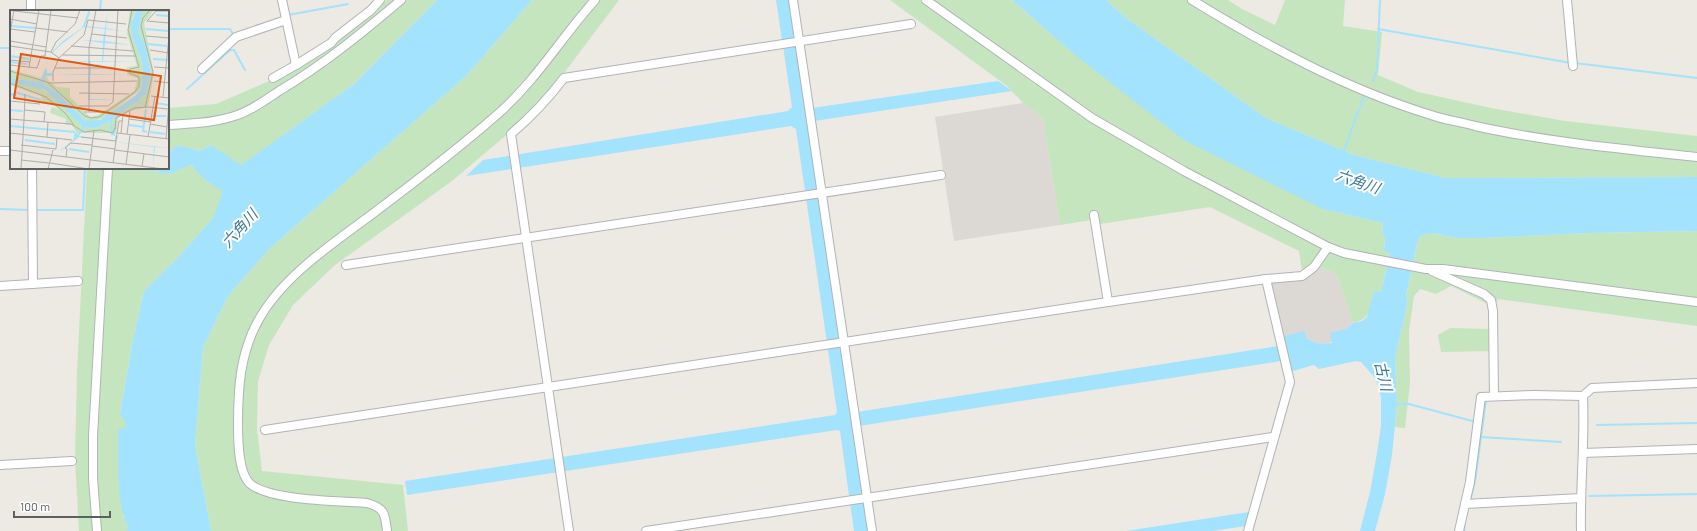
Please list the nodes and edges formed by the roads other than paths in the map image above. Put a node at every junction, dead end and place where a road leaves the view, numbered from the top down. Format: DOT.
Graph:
graph roads {
  1 [pos="282,0"];
  2 [pos="380,0"];
  3 [pos="401,0"];
  4 [pos="595,0"];
  5 [pos="793,0"];
  6 [pos="926,0"];
  7 [pos="1192,0"];
  8 [pos="1567,0"];
  9 [pos="285,16"];
  10 [pos="911,24"];
  11 [pos="792,41"];
  12 [pos="1573,63"];
  13 [pos="296,65"];
  14 [pos="202,69"];
  15 [pos="273,78"];
  16 [pos="169,125"];
  17 [pos="1697,157"];
  18 [pos="32,169"];
  19 [pos="108,169"];
  20 [pos="941,175"];
  21 [pos="815,194"];
  22 [pos="1094,215"];
  23 [pos="526,238"];
  24 [pos="1328,247"];
  25 [pos="346,265"];
  26 [pos="1426,268"];
  27 [pos="1266,279"];
  28 [pos="78,281"];
  29 [pos="33,284"];
  30 [pos="0,286"];
  31 [pos="1108,302"];
  32 [pos="1697,302"];
  33 [pos="837,343"];
  34 [pos="1697,383"];
  35 [pos="548,388"];
  36 [pos="1494,396"];
  37 [pos="1583,396"];
  38 [pos="265,430"];
  39 [pos="1273,437"];
  40 [pos="1697,449"];
  41 [pos="1583,453"];
  42 [pos="72,461"];
  43 [pos="0,465"];
  44 [pos="1581,494"];
  45 [pos="860,499"];
  46 [pos="1469,503"];
  47 [pos="97,531"];
  48 [pos="387,531"];
  49 [pos="569,531"];
  50 [pos="646,531"];
  51 [pos="872,531"];
  52 [pos="1248,531"];
  53 [pos="1459,531"];
  54 [pos="1581,531"];
  1 -- 9 [label="street"];
  2 -- 13 [label="street"];
  3 -- 16 [label="street"];
  4 -- 48 [label="street"];
  5 -- 11 [label="street"];
  6 -- 24 [label="street"];
  7 -- 17 [label="street"];
  8 -- 12 [label="street"];
  9 -- 13 [label="street"];
  9 -- 14 [label="street"];
  10 -- 11 [label="street"];
  11 -- 21 [label="street"];
  11 -- 23 [label="street"];
  13 -- 15 [label="street"];
  18 -- 29 [label="street"];
  19 -- 47 [label="street"];
  20 -- 21 [label="street"];
  21 -- 23 [label="street"];
  21 -- 33 [label="street"];
  22 -- 31 [label="street"];
  23 -- 25 [label="street"];
  23 -- 35 [label="street"];
  24 -- 26 [label="street"];
  24 -- 27 [label="street"];
  26 -- 32 [label="street"];
  26 -- 36 [label="street"];
  27 -- 31 [label="street"];
  27 -- 39 [label="street"];
  28 -- 29 [label="street"];
  29 -- 30 [label="street"];
  31 -- 33 [label="street"];
  33 -- 35 [label="street"];
  33 -- 45 [label="street"];
  34 -- 37 [label="street"];
  35 -- 38 [label="street"];
  35 -- 49 [label="street"];
  36 -- 37 [label="street"];
  36 -- 46 [label="street"];
  37 -- 41 [label="street"];
  39 -- 45 [label="street"];
  39 -- 52 [label="street"];
  40 -- 41 [label="street"];
  41 -- 44 [label="street"];
  42 -- 43 [label="street"];
  44 -- 46 [label="street"];
  44 -- 54 [label="street"];
  45 -- 50 [label="street"];
  45 -- 51 [label="street"];
  46 -- 53 [label="street"];
}
